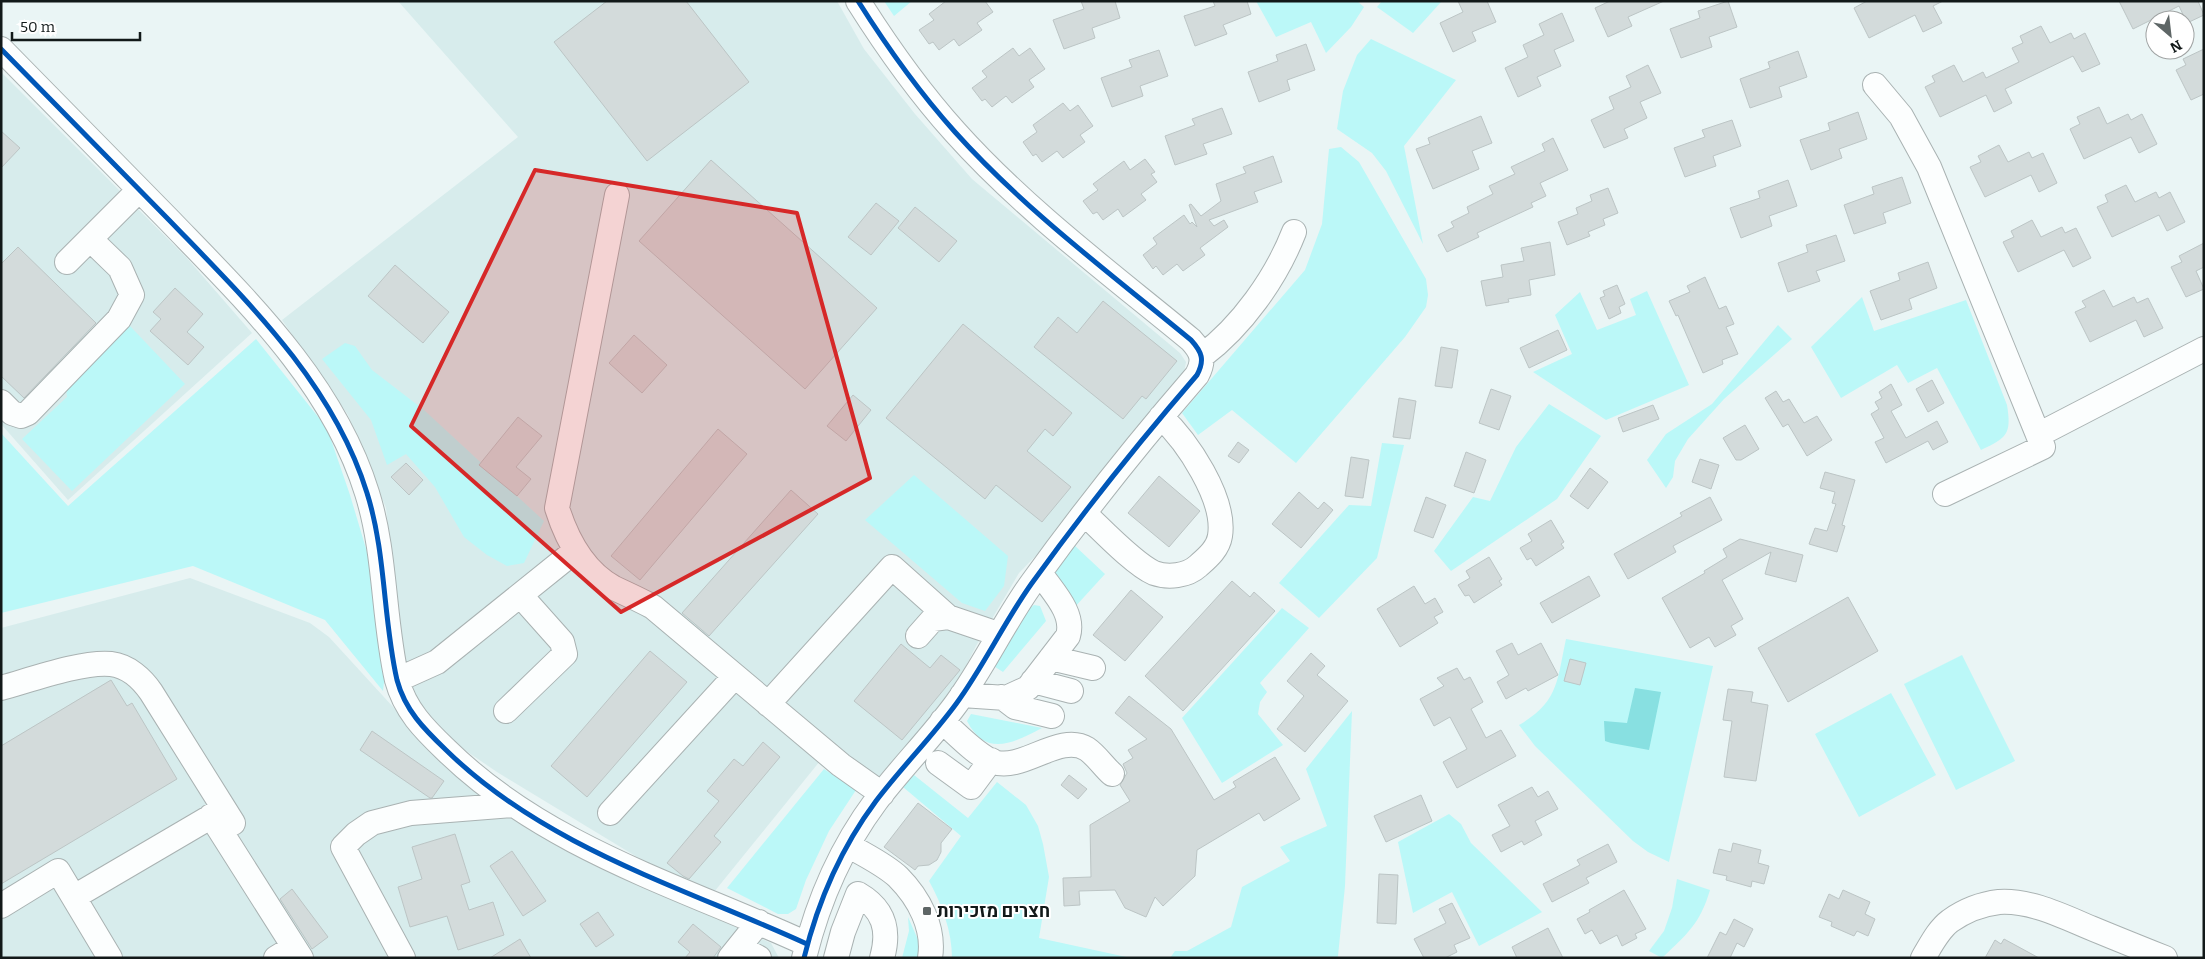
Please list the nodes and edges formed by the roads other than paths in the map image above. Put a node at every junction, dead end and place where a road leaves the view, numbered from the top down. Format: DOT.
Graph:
graph roads {
  1 [pos="858,1"];
  2 [pos="1,49"];
  3 [pos="1875,85"];
  4 [pos="139,190"];
  5 [pos="617,195"];
  6 [pos="1294,232"];
  7 [pos="90,239"];
  8 [pos="67,262"];
  9 [pos="2204,349"];
  10 [pos="1202,356"];
  11 [pos="1,402"];
  12 [pos="1161,417"];
  13 [pos="2038,435"];
  14 [pos="1945,494"];
  15 [pos="1084,514"];
  16 [pos="575,551"];
  17 [pos="1040,573"];
  18 [pos="521,596"];
  19 [pos="948,617"];
  20 [pos="998,634"];
  21 [pos="918,636"];
  22 [pos="735,676"];
  23 [pos="397,680"];
  24 [pos="1029,680"];
  25 [pos="1,688"];
  26 [pos="1073,692"];
  27 [pos="962,695"];
  28 [pos="768,704"];
  29 [pos="506,711"];
  30 [pos="942,721"];
  31 [pos="991,760"];
  32 [pos="938,763"];
  33 [pos="1112,774"];
  34 [pos="882,794"];
  35 [pos="514,805"];
  36 [pos="610,813"];
  37 [pos="222,816"];
  38 [pos="848,845"];
  39 [pos="74,897"];
  40 [pos="1,906"];
  41 [pos="759,922"];
  42 [pos="806,951"];
  43 [pos="290,954"];
  44 [pos="743,954"];
  45 [pos="110,958"];
  46 [pos="403,958"];
  47 [pos="836,958"];
  48 [pos="882,958"];
  49 [pos="930,958"];
  50 [pos="1922,958"];
  51 [pos="2165,958"];
  1 -- 10 [label="street"];
  2 -- 4 [label="street"];
  3 -- 13 [label="street"];
  4 -- 7 [label="street"];
  4 -- 23 [label="street"];
  5 -- 16 [label="street"];
  6 -- 10 [label="street"];
  7 -- 8 [label="street"];
  7 -- 11 [label="street"];
  9 -- 13 [label="street"];
  10 -- 12 [label="street"];
  12 -- 15 [label="street"];
  12 -- 15 [label="street"];
  13 -- 14 [label="street"];
  15 -- 17 [label="street"];
  16 -- 18 [label="street"];
  16 -- 22 [label="street"];
  17 -- 20 [label="street"];
  17 -- 24 [label="street"];
  18 -- 23 [label="street"];
  18 -- 29 [label="street"];
  19 -- 20 [label="street"];
  19 -- 21 [label="street"];
  19 -- 28 [label="street"];
  20 -- 27 [label="street"];
  22 -- 28 [label="street"];
  22 -- 36 [label="street"];
  23 -- 35 [label="street"];
  24 -- 26 [label="street"];
  24 -- 26 [label="street"];
  24 -- 26 [label="street"];
  24 -- 27 [label="street"];
  25 -- 37 [label="street"];
  27 -- 30 [label="street"];
  28 -- 34 [label="street"];
  30 -- 31 [label="street"];
  30 -- 34 [label="street"];
  31 -- 32 [label="street"];
  31 -- 33 [label="street"];
  34 -- 38 [label="street"];
  35 -- 41 [label="street"];
  35 -- 46 [label="street"];
  37 -- 39 [label="street"];
  37 -- 43 [label="street"];
  38 -- 42 [label="street"];
  38 -- 49 [label="street"];
  39 -- 40 [label="street"];
  39 -- 45 [label="street"];
  41 -- 42 [label="street"];
  41 -- 44 [label="street"];
  47 -- 48 [label="street"];
  50 -- 51 [label="street"];
}
